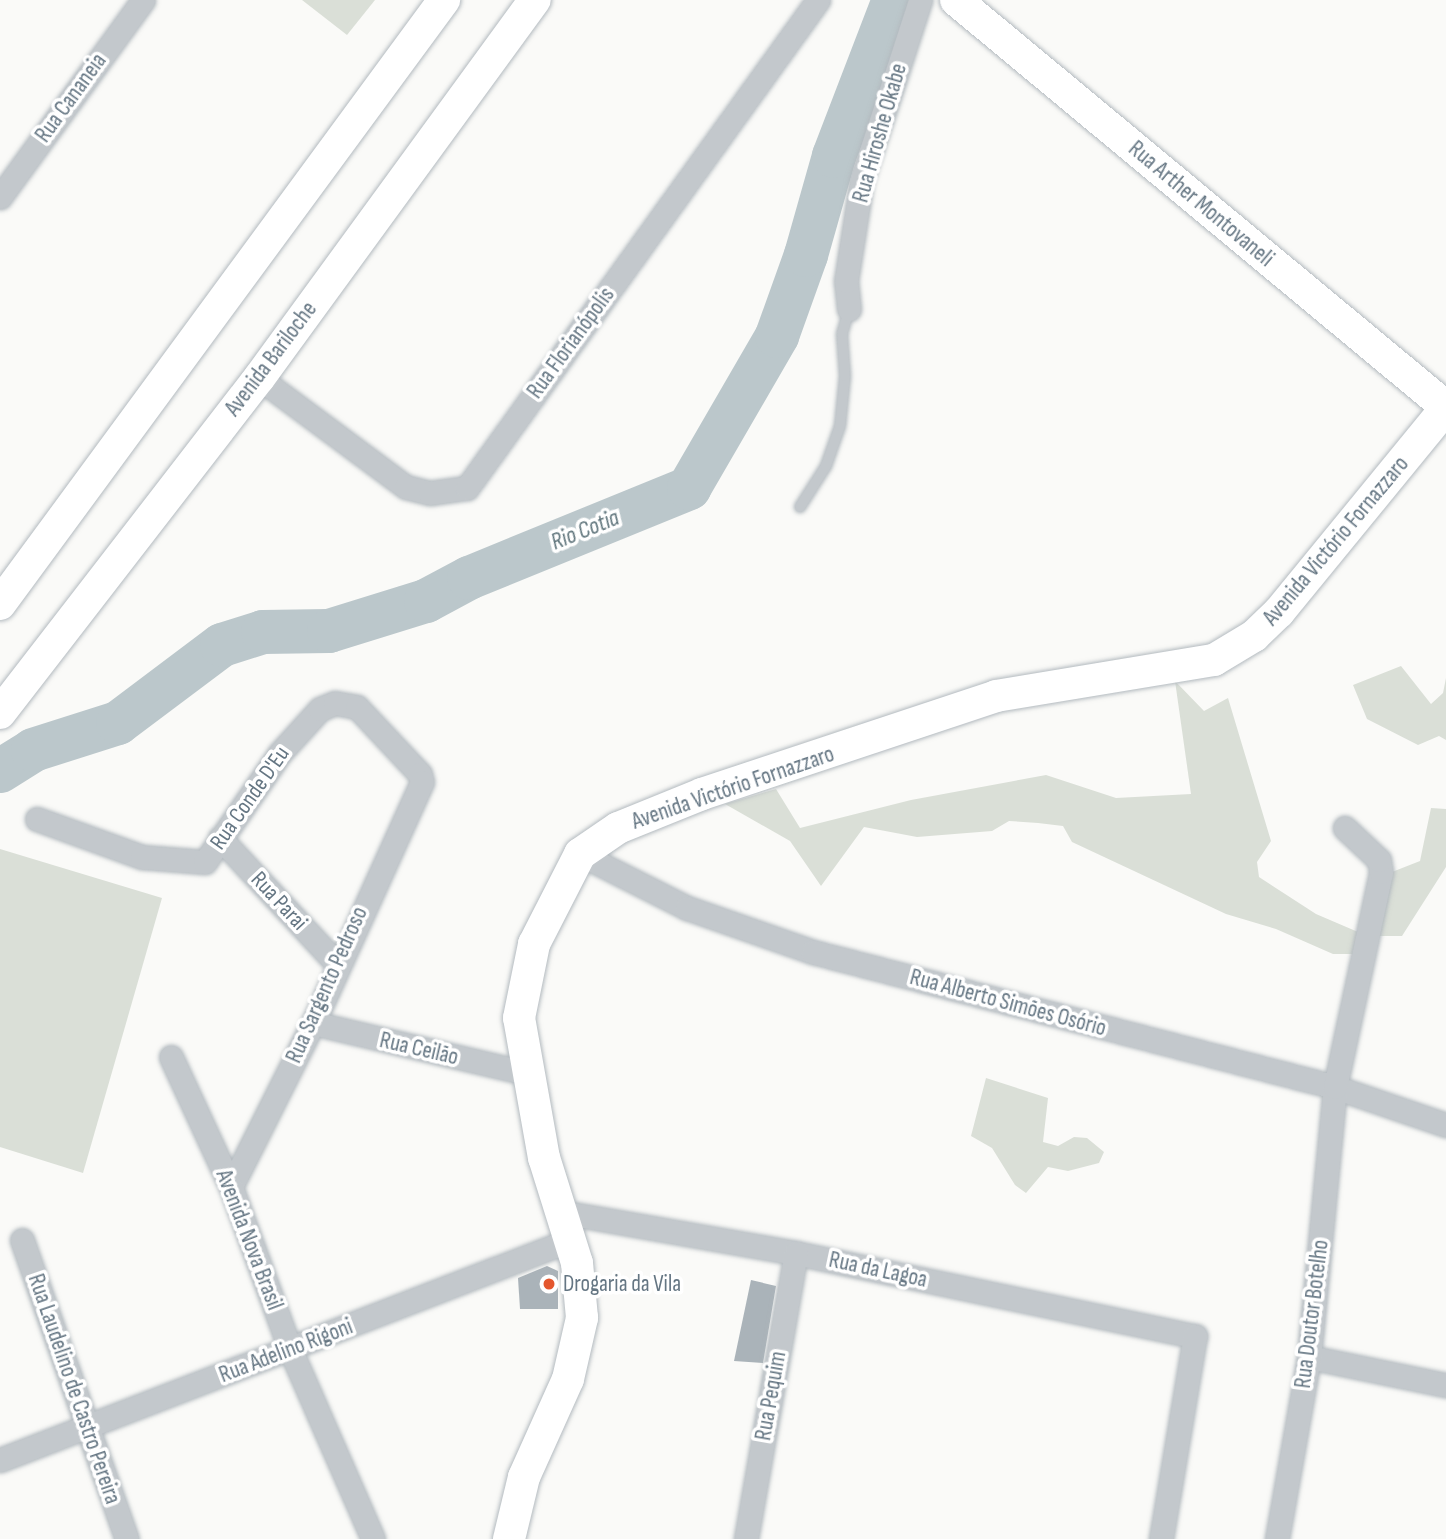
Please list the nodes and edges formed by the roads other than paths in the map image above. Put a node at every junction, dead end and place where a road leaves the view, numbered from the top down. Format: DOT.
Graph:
graph roads {
  1 [pos="142,0"];
  2 [pos="443,0"];
  3 [pos="535,0"];
  4 [pos="818,0"];
  5 [pos="920,0"];
  6 [pos="956,0"];
  7 [pos="0,197"];
  8 [pos="849,309"];
  9 [pos="258,378"];
  10 [pos="1446,408"];
  11 [pos="800,507"];
  12 [pos="0,604"];
  13 [pos="0,713"];
  14 [pos="422,782"];
  15 [pos="37,819"];
  16 [pos="1345,828"];
  17 [pos="220,838"];
  18 [pos="580,854"];
  19 [pos="338,965"];
  20 [pos="313,1023"];
  21 [pos="171,1057"];
  22 [pos="527,1073"];
  23 [pos="1335,1087"];
  24 [pos="1446,1125"];
  25 [pos="231,1187"];
  26 [pos="566,1226"];
  27 [pos="22,1240"];
  28 [pos="796,1253"];
  29 [pos="290,1349"];
  30 [pos="1309,1357"];
  31 [pos="1446,1385"];
  32 [pos="87,1428"];
  33 [pos="0,1460"];
  34 [pos="127,1539"];
  35 [pos="373,1539"];
  36 [pos="509,1539"];
  37 [pos="746,1539"];
  38 [pos="1161,1539"];
  39 [pos="1277,1539"];
  1 -- 7 [label="street, Rua Cananeia"];
  2 -- 12 [label="street"];
  3 -- 9 [label="street, Avenida Bariloche"];
  4 -- 9 [label="street, Rua Florianópolis"];
  5 -- 8 [label="street, Rua Hiroshe Okabe"];
  6 -- 10 [label="street, Rua Arther Montovaneli"];
  8 -- 11 [label="lane"];
  9 -- 13 [label="street, Avenida Bariloche"];
  10 -- 18 [label="street, Avenida Victório Fornazzaro"];
  14 -- 17 [label="street, Rua Conde D'Eu"];
  14 -- 19 [label="street, Rua Sargento Pedroso"];
  15 -- 17 [label="street, Rua Conde D'Eu"];
  16 -- 23 [label="street, Rua Doutor Botelho"];
  17 -- 19 [label="street, Rua Parai"];
  18 -- 22 [label="street, Avenida Victório Fornazzaro"];
  18 -- 23 [label="street, Rua Alberto Simões Osório"];
  19 -- 20 [label="street, Rua Sargento Pedroso"];
  20 -- 22 [label="street, Rua Ceilão"];
  20 -- 25 [label="street, Rua Sargento Pedroso"];
  21 -- 25 [label="street, Avenida Nova Brasil"];
  22 -- 26 [label="street, Avenida Victório Fornazzaro"];
  23 -- 24 [label="street, Rua Alberto Simões Osório"];
  23 -- 30 [label="street, Rua Doutor Botelho"];
  25 -- 29 [label="street, Avenida Nova Brasil"];
  26 -- 28 [label="street, Rua da Lagoa"];
  26 -- 29 [label="street, Rua Adelino Rigoni"];
  26 -- 36 [label="street, Avenida Victório Fornazzaro"];
  27 -- 32 [label="street, Rua Laudelino de Castro Pereira"];
  28 -- 37 [label="street, Rua Pequim"];
  28 -- 38 [label="street, Rua da Lagoa"];
  29 -- 32 [label="street, Rua Adelino Rigoni"];
  29 -- 35 [label="street, Avenida Nova Brasil"];
  30 -- 31 [label="street"];
  30 -- 39 [label="street, Rua Doutor Botelho"];
  32 -- 33 [label="street, Rua Adelino Rigoni"];
  32 -- 34 [label="street, Rua Laudelino de Castro Pereira"];
}
